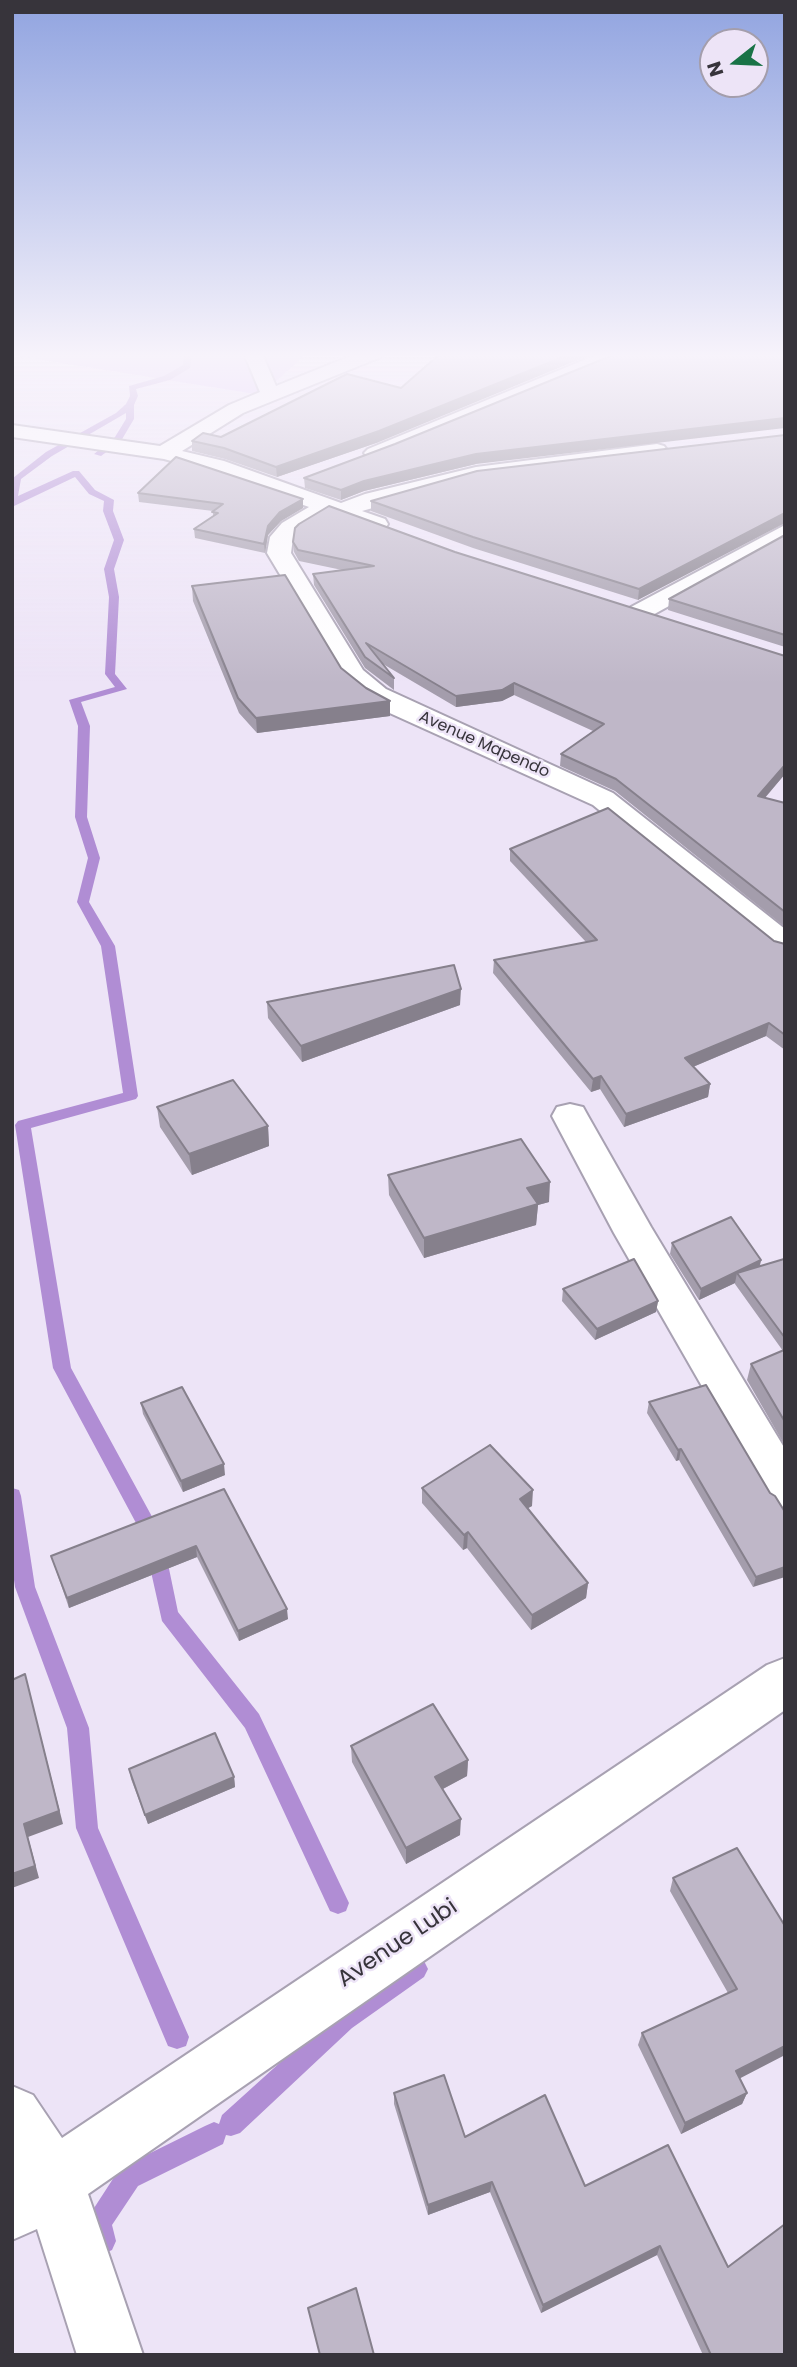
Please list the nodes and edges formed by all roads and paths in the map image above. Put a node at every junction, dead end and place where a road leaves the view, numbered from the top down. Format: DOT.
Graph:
graph roads {
  1 [pos="206,463"];
  2 [pos="553,463"];
  3 [pos="301,479"];
  4 [pos="276,488"];
  5 [pos="334,509"];
  6 [pos="785,532"];
  7 [pos="402,533"];
  8 [pos="615,604"];
  9 [pos="640,612"];
  10 [pos="667,620"];
  11 [pos="785,946"];
  12 [pos="570,1116"];
  13 [pos="785,1490"];
  14 [pos="785,1681"];
  15 [pos="12,2116"];
  16 [pos="33,2195"];
  17 [pos="110,2355"];
  1 -- 4 [label="street"];
  2 -- 5 [label="street"];
  3 -- 4 [label="street"];
  4 -- 5 [label="street"];
  5 -- 7 [label="street"];
  5 -- 11 [label="street, Avenue Mapendo"];
  6 -- 9 [label="street"];
  8 -- 9 [label="street"];
  9 -- 10 [label="street"];
  12 -- 13 [label="street"];
  14 -- 16 [label="street, Avenue Lubi"];
  15 -- 16 [label="street"];
  16 -- 17 [label="street"];
}
